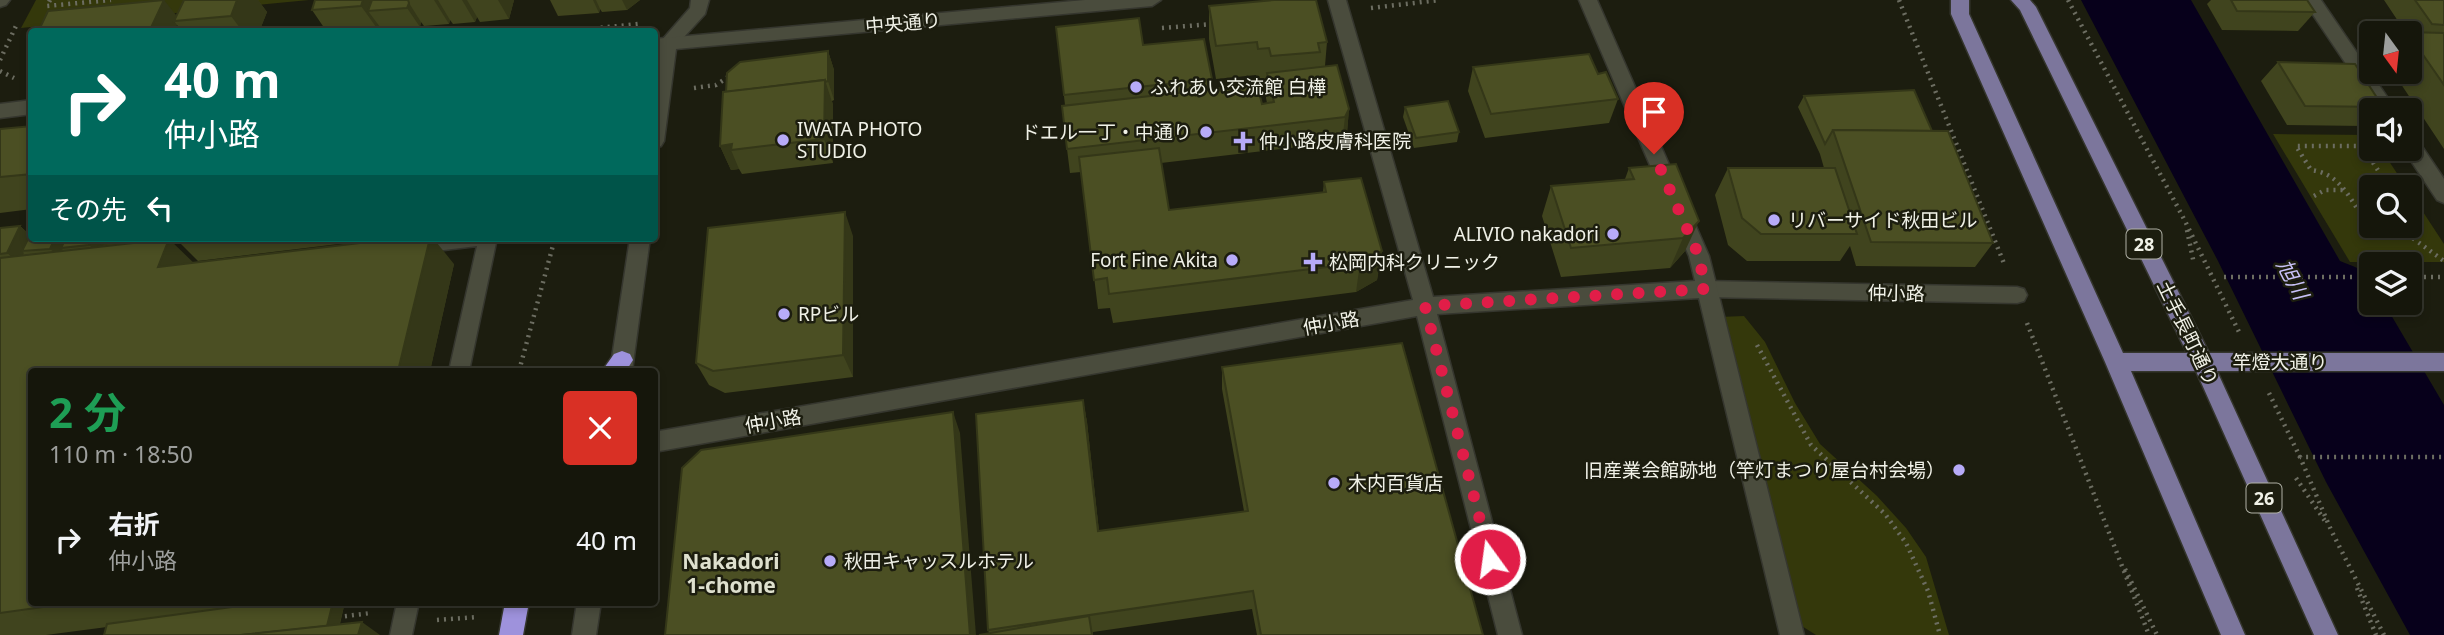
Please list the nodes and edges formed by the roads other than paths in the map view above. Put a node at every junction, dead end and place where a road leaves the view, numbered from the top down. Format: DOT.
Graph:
graph roads {
  1 [pos="700,0"];
  2 [pos="1152,0"];
  3 [pos="1337,0"];
  4 [pos="1588,0"];
  5 [pos="1960,0"];
  6 [pos="2020,0"];
  7 [pos="2312,0"];
  8 [pos="662,45"];
  9 [pos="658,93"];
  10 [pos="2379,98"];
  11 [pos="28,108"];
  12 [pos="0,111"];
  13 [pos="2421,161"];
  14 [pos="2444,195"];
  15 [pos="449,242"];
  16 [pos="487,242"];
  17 [pos="639,242"];
  18 [pos="399,248"];
  19 [pos="1705,289"];
  20 [pos="2017,295"];
  21 [pos="1425,306"];
  22 [pos="2202,361"];
  23 [pos="2116,362"];
  24 [pos="2444,362"];
  25 [pos="619,367"];
  26 [pos="460,368"];
  27 [pos="658,441"];
  28 [pos="408,606"];
  29 [pos="516,606"];
  30 [pos="588,606"];
  31 [pos="401,635"];
  32 [pos="512,635"];
  33 [pos="584,635"];
  34 [pos="1510,635"];
  35 [pos="1792,635"];
  36 [pos="2232,635"];
  37 [pos="2326,635"];
  1 -- 8 [label="street"];
  2 -- 8 [label="street, 中央通り"];
  3 -- 21 [label="street"];
  4 -- 19 [label="street"];
  5 -- 23 [label="main road"];
  6 -- 22 [label="main road, 土手長町通り / 28"];
  7 -- 10 [label="street"];
  8 -- 9 [label="street"];
  11 -- 12 [label="street"];
  13 -- 14 [label="street"];
  15 -- 18 [label="lane"];
  16 -- 26 [label="lane"];
  17 -- 25 [label="street"];
  19 -- 20 [label="street, 仲小路"];
  19 -- 21 [label="street, 仲小路"];
  19 -- 35 [label="street"];
  21 -- 27 [label="street, 仲小路"];
  21 -- 34 [label="street"];
  22 -- 23 [label="main road, 竿燈大通り"];
  22 -- 24 [label="main road, 竿燈大通り"];
  22 -- 37 [label="main road, 土手長町通り / 26"];
  23 -- 36 [label="main road"];
  28 -- 31 [label="lane"];
  29 -- 32 [label="highway"];
  30 -- 33 [label="street"];
}
